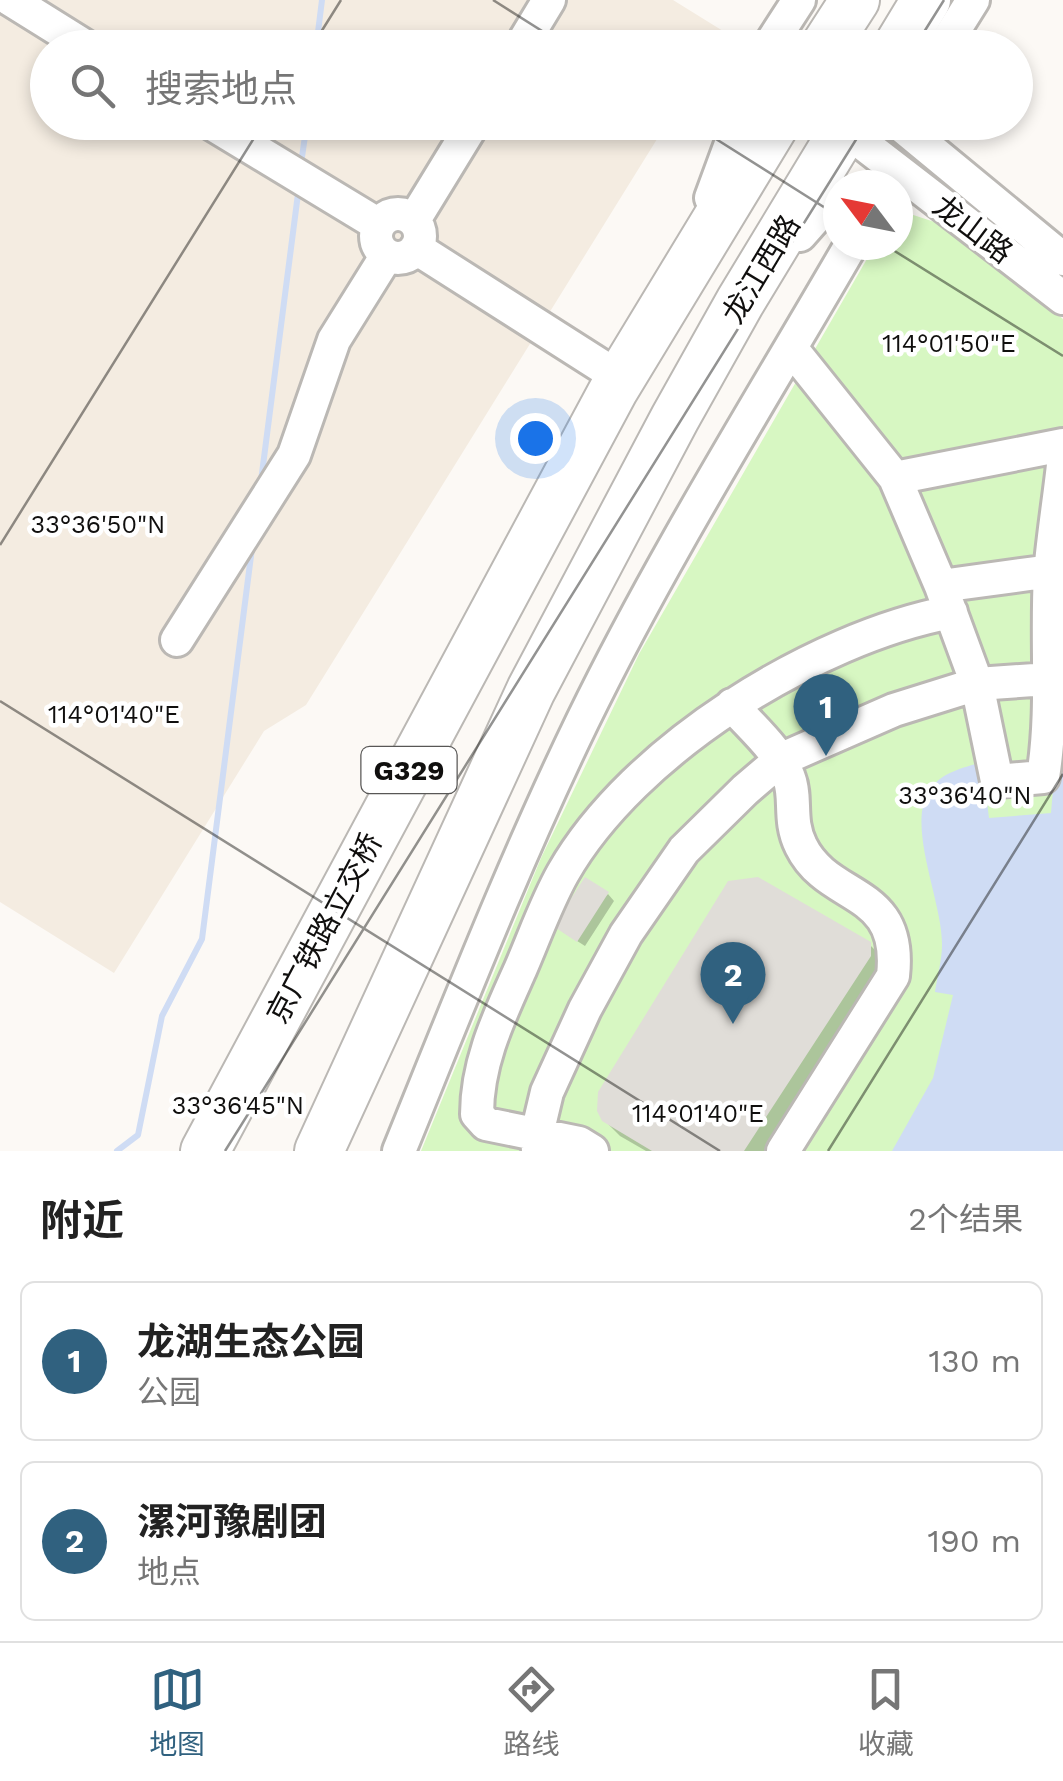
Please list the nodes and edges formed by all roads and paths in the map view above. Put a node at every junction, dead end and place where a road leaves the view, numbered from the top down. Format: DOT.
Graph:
graph roads {
  1 [pos="11,0"];
  2 [pos="549,0"];
  3 [pos="799,0"];
  4 [pos="855,0"];
  5 [pos="926,0"];
  6 [pos="973,0"];
  7 [pos="59,30"];
  8 [pos="531,30"];
  9 [pos="780,30"];
  10 [pos="836,30"];
  11 [pos="907,30"];
  12 [pos="954,30"];
  13 [pos="238,140"];
  14 [pos="462,140"];
  15 [pos="732,140"];
  16 [pos="765,140"];
  17 [pos="848,140"];
  18 [pos="860,140"];
  19 [pos="917,140"];
  20 [pos="839,170"];
  21 [pos="823,203"];
  22 [pos="399,237"];
  23 [pos="1063,259"];
  24 [pos="842,260"];
  25 [pos="688,263"];
  26 [pos="1063,298"];
  27 [pos="791,348"];
  28 [pos="617,383"];
  29 [pos="1063,445"];
  30 [pos="1063,465"];
  31 [pos="894,478"];
  32 [pos="1050,572"];
  33 [pos="946,599"];
  34 [pos="177,640"];
  35 [pos="1057,678"];
  36 [pos="977,684"];
  37 [pos="732,705"];
  38 [pos="780,760"];
  39 [pos="489,931"];
  40 [pos="529,950"];
  41 [pos="538,1142"];
  42 [pos="205,1151"];
  43 [pos="318,1151"];
  44 [pos="399,1151"];
  45 [pos="592,1151"];
  46 [pos="782,1151"];
  1 -- 7 [label="street"];
  2 -- 8 [label="street"];
  3 -- 9 [label="street"];
  4 -- 10 [label="highway"];
  5 -- 11 [label="highway"];
  6 -- 12 [label="street"];
  13 -- 22 [label="street"];
  14 -- 22 [label="street"];
  15 -- 25 [label="street"];
  16 -- 25 [label="highway, G329"];
  17 -- 20 [label="highway, 龙江西路 / G329"];
  18 -- 26 [label="street, 龙山路"];
  19 -- 23 [label="street, 龙山路"];
  21 -- 43 [label="highway, 龙江西路 / G329"];
  22 -- 28 [label="street"];
  22 -- 34 [label="street"];
  24 -- 27 [label="street"];
  25 -- 28 [label="highway, G329"];
  27 -- 31 [label="street"];
  27 -- 39 [label="street"];
  28 -- 42 [label="highway, 京广铁路立交桥 / G329"];
  29 -- 31 [label="street"];
  30 -- 32 [label="street"];
  31 -- 33 [label="street"];
  32 -- 33 [label="street"];
  32 -- 35 [label="street"];
  33 -- 36 [label="street"];
  33 -- 37 [label="street"];
  35 -- 36 [label="street"];
  35 -- 36 [label="street"];
  36 -- 38 [label="street"];
  37 -- 38 [label="street"];
  37 -- 40 [label="street"];
  38 -- 41 [label="street"];
  38 -- 46 [label="street"];
  39 -- 40 [label="street"];
  39 -- 44 [label="street"];
  40 -- 41 [label="street"];
  41 -- 45 [label="street"];
}
